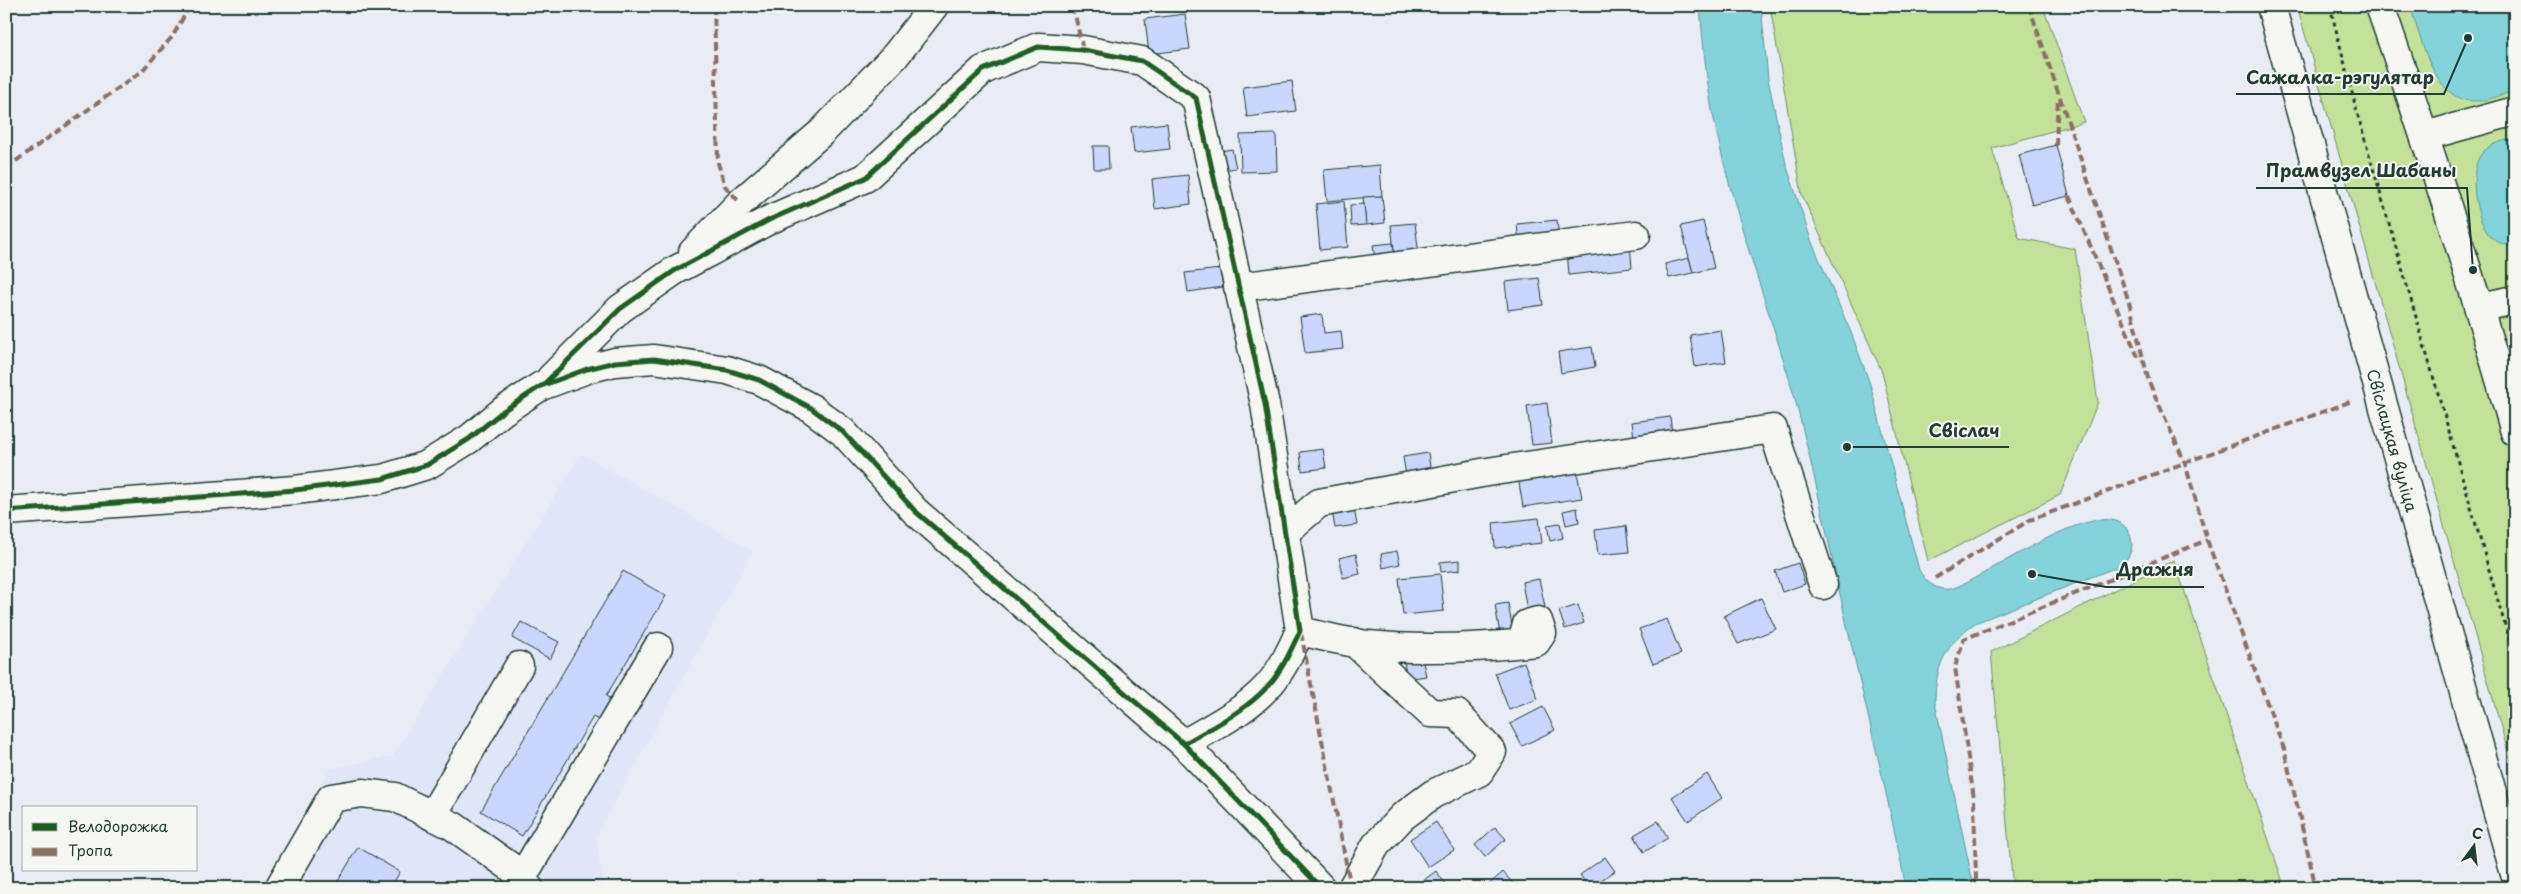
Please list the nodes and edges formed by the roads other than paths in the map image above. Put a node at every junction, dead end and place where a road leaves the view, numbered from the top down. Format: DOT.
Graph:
graph roads {
  1 [pos="934,6"];
  2 [pos="2272,6"];
  3 [pos="2380,6"];
  4 [pos="2515,111"];
  5 [pos="2425,136"];
  6 [pos="1636,235"];
  7 [pos="674,271"];
  8 [pos="1238,287"];
  9 [pos="2515,300"];
  10 [pos="2480,307"];
  11 [pos="541,386"];
  12 [pos="2515,432"];
  13 [pos="6,511"];
  14 [pos="1285,532"];
  15 [pos="1823,584"];
  16 [pos="1300,631"];
  17 [pos="1354,642"];
  18 [pos="1522,643"];
  19 [pos="658,647"];
  20 [pos="519,666"];
  21 [pos="1184,744"];
  22 [pos="432,816"];
  23 [pos="2510,839"];
  24 [pos="2515,874"];
  25 [pos="525,883"];
  26 [pos="279,888"];
  27 [pos="1321,888"];
  28 [pos="1352,888"];
  1 -- 7 [label="street"];
  2 -- 23 [label="street, Свіслацкая вуліца"];
  3 -- 5 [label="street"];
  4 -- 5 [label="street"];
  5 -- 10 [label="street"];
  6 -- 8 [label="street"];
  7 -- 8 [label="street"];
  7 -- 11 [label="street"];
  8 -- 14 [label="street"];
  9 -- 10 [label="street"];
  10 -- 12 [label="street"];
  11 -- 13 [label="street"];
  11 -- 21 [label="street"];
  14 -- 15 [label="street"];
  14 -- 16 [label="street"];
  16 -- 17 [label="street"];
  16 -- 21 [label="street"];
  17 -- 18 [label="street"];
  17 -- 28 [label="street"];
  19 -- 25 [label="street"];
  20 -- 22 [label="street"];
  21 -- 27 [label="street"];
  22 -- 25 [label="street"];
  22 -- 26 [label="street"];
  23 -- 24 [label="street, Свіслацкая вуліца"];
}
